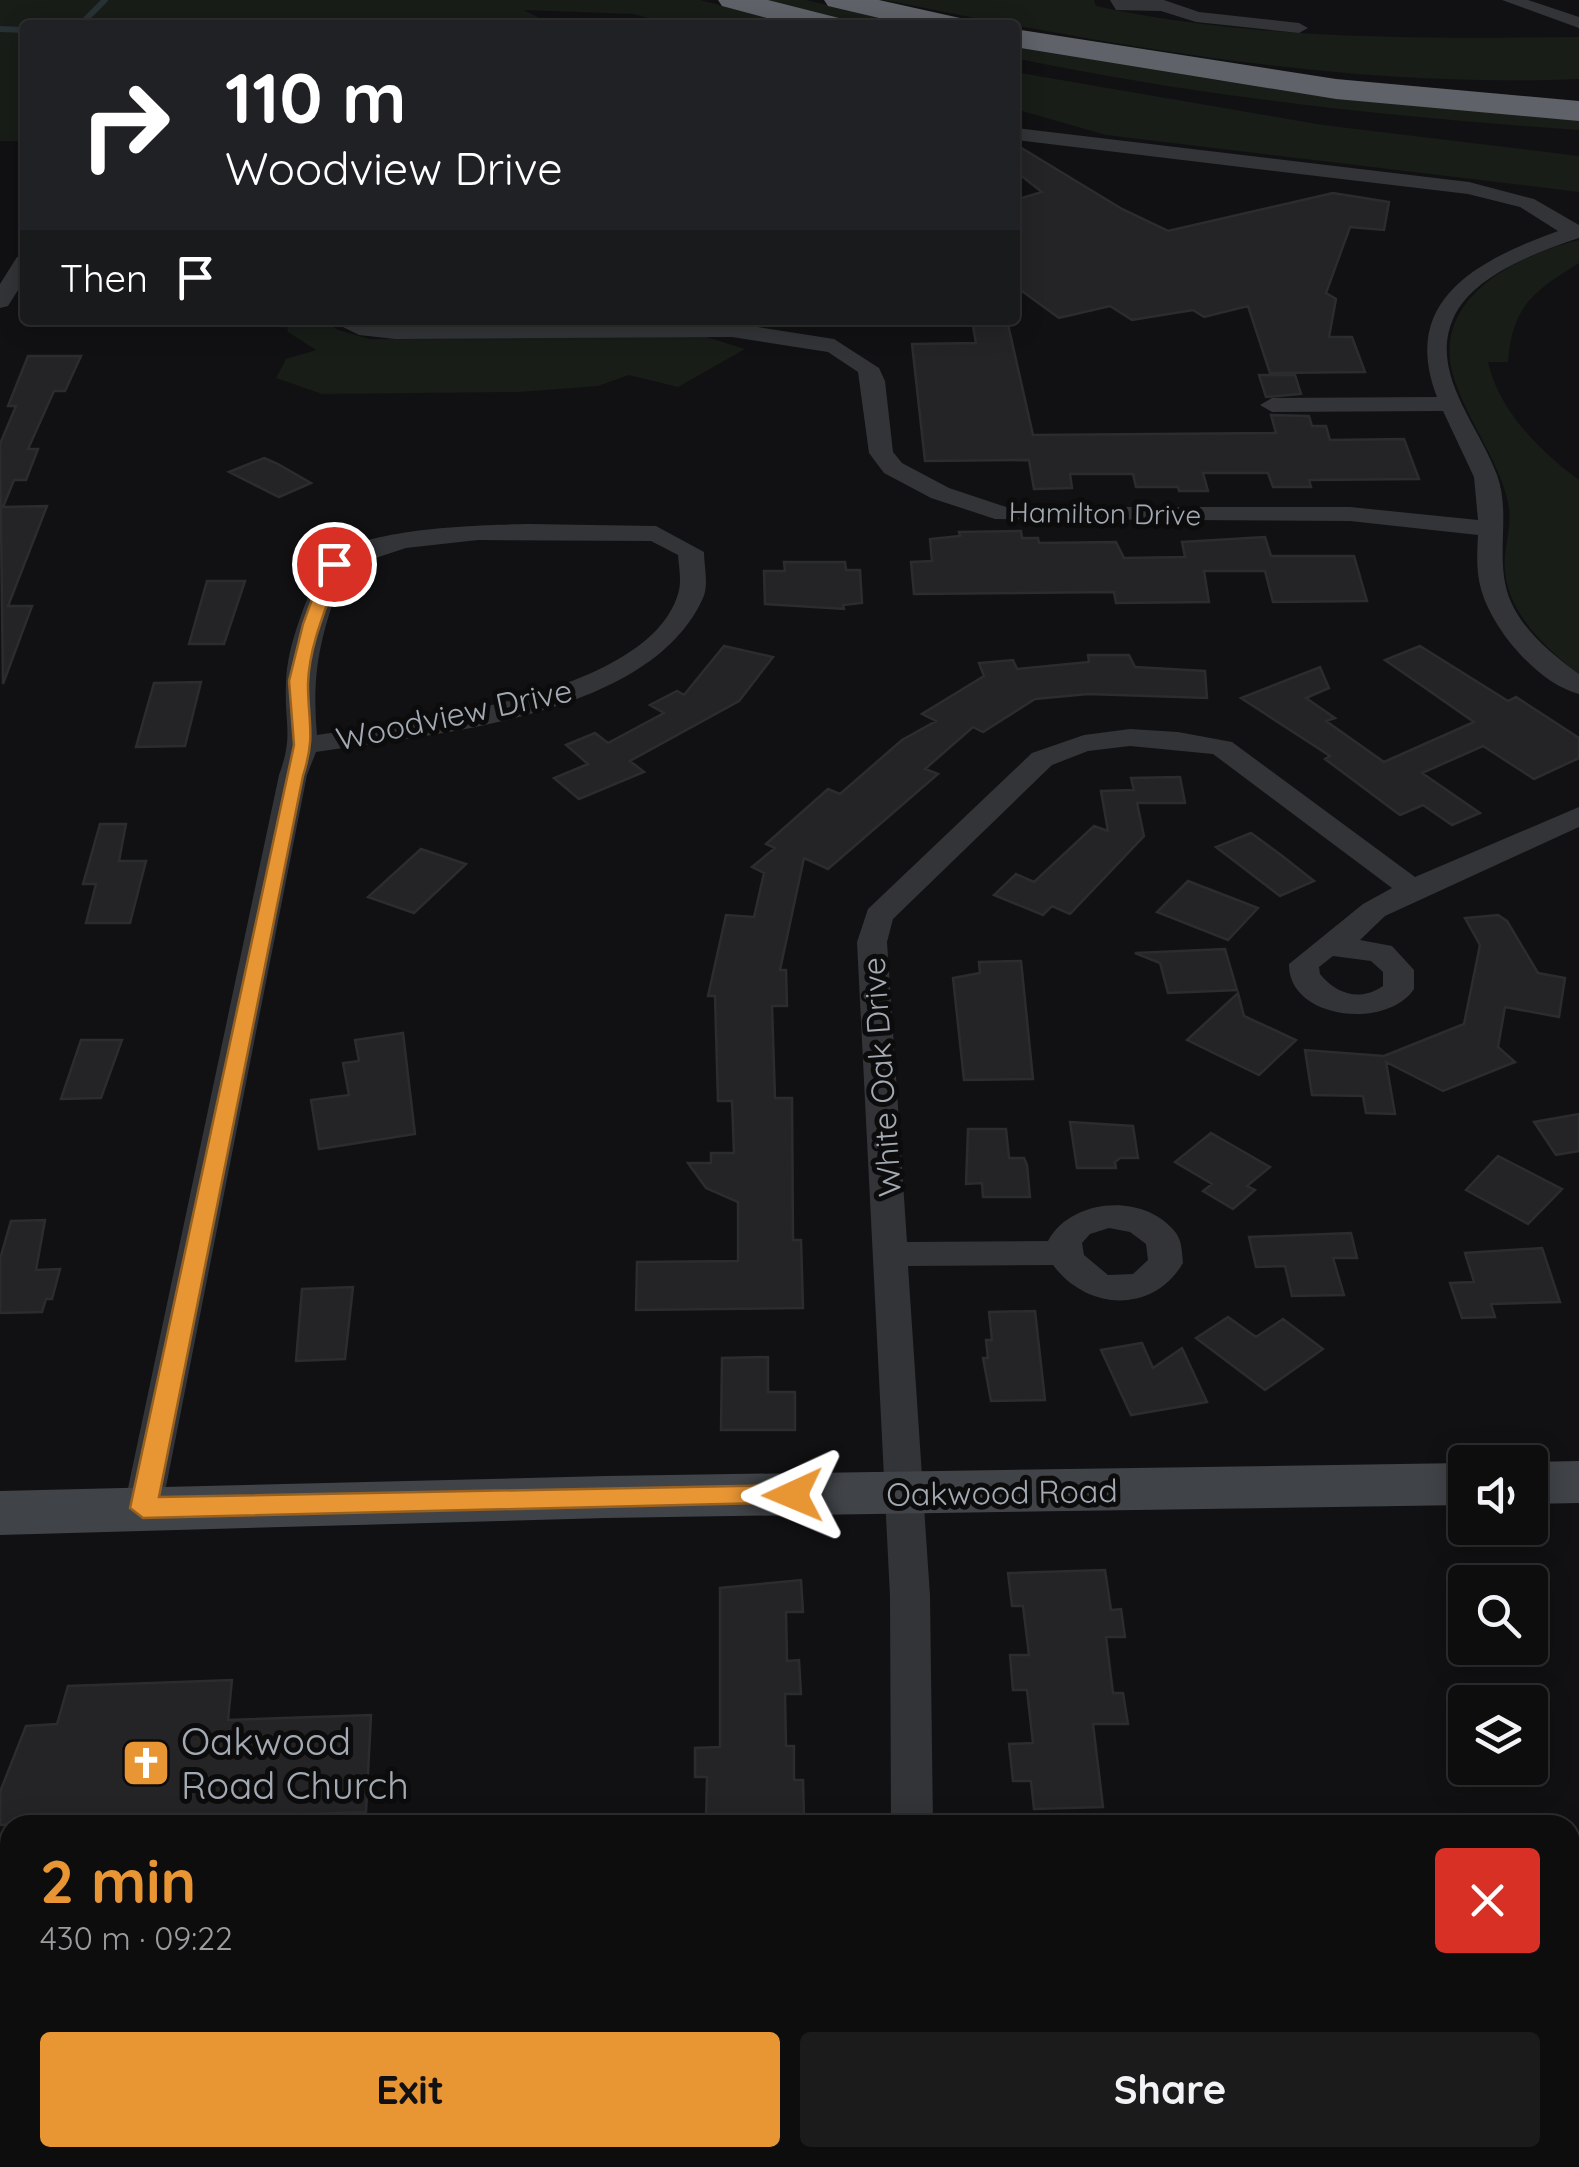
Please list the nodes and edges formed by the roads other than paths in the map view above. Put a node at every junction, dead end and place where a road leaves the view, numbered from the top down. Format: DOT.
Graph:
graph roads {
  1 [pos="733,0"];
  2 [pos="838,0"];
  3 [pos="1119,0"];
  4 [pos="1512,0"];
  5 [pos="1153,3"];
  6 [pos="809,20"];
  7 [pos="926,20"];
  8 [pos="1579,23"];
  9 [pos="1299,28"];
  10 [pos="1020,48"];
  11 [pos="1579,86"];
  12 [pos="1235,101"];
  13 [pos="1579,111"];
  14 [pos="1386,126"];
  15 [pos="1020,135"];
  16 [pos="1579,137"];
  17 [pos="1577,232"];
  18 [pos="20,270"];
  19 [pos="0,301"];
  20 [pos="354,325"];
  21 [pos="1452,404"];
  22 [pos="1272,405"];
  23 [pos="1491,529"];
  24 [pos="1579,686"];
  25 [pos="304,745"];
  26 [pos="1579,816"];
  27 [pos="1412,889"];
  28 [pos="1336,945"];
  29 [pos="893,1254"];
  30 [pos="1063,1254"];
  31 [pos="1579,1482"];
  32 [pos="1548,1483"];
  33 [pos="1448,1484"];
  34 [pos="905,1493"];
  35 [pos="143,1508"];
  36 [pos="0,1513"];
  37 [pos="912,1815"];
  1 -- 6 [label="highway"];
  2 -- 7 [label="highway"];
  3 -- 5 [label="street"];
  4 -- 8 [label="street"];
  5 -- 9 [label="street"];
  10 -- 11 [label="highway"];
  10 -- 12 [label="highway"];
  10 -- 13 [label="highway"];
  12 -- 14 [label="highway"];
  12 -- 16 [label="highway"];
  15 -- 17 [label="street"];
  17 -- 21 [label="street"];
  18 -- 19 [label="street"];
  20 -- 23 [label="street, Hamilton Drive"];
  21 -- 22 [label="street"];
  21 -- 23 [label="street"];
  23 -- 24 [label="street"];
  25 -- 25 [label="street, Woodview Drive"];
  25 -- 35 [label="street, Woodview Drive"];
  26 -- 27 [label="street"];
  27 -- 28 [label="street"];
  27 -- 29 [label="street, White Oak Drive"];
  29 -- 30 [label="street"];
  29 -- 34 [label="street, White Oak Drive"];
  31 -- 32 [label="street"];
  33 -- 34 [label="street, Oakwood Road"];
  34 -- 35 [label="street, Oakwood Road"];
  34 -- 37 [label="street, White Oak Drive"];
  35 -- 36 [label="street, Oakwood Road"];
}
